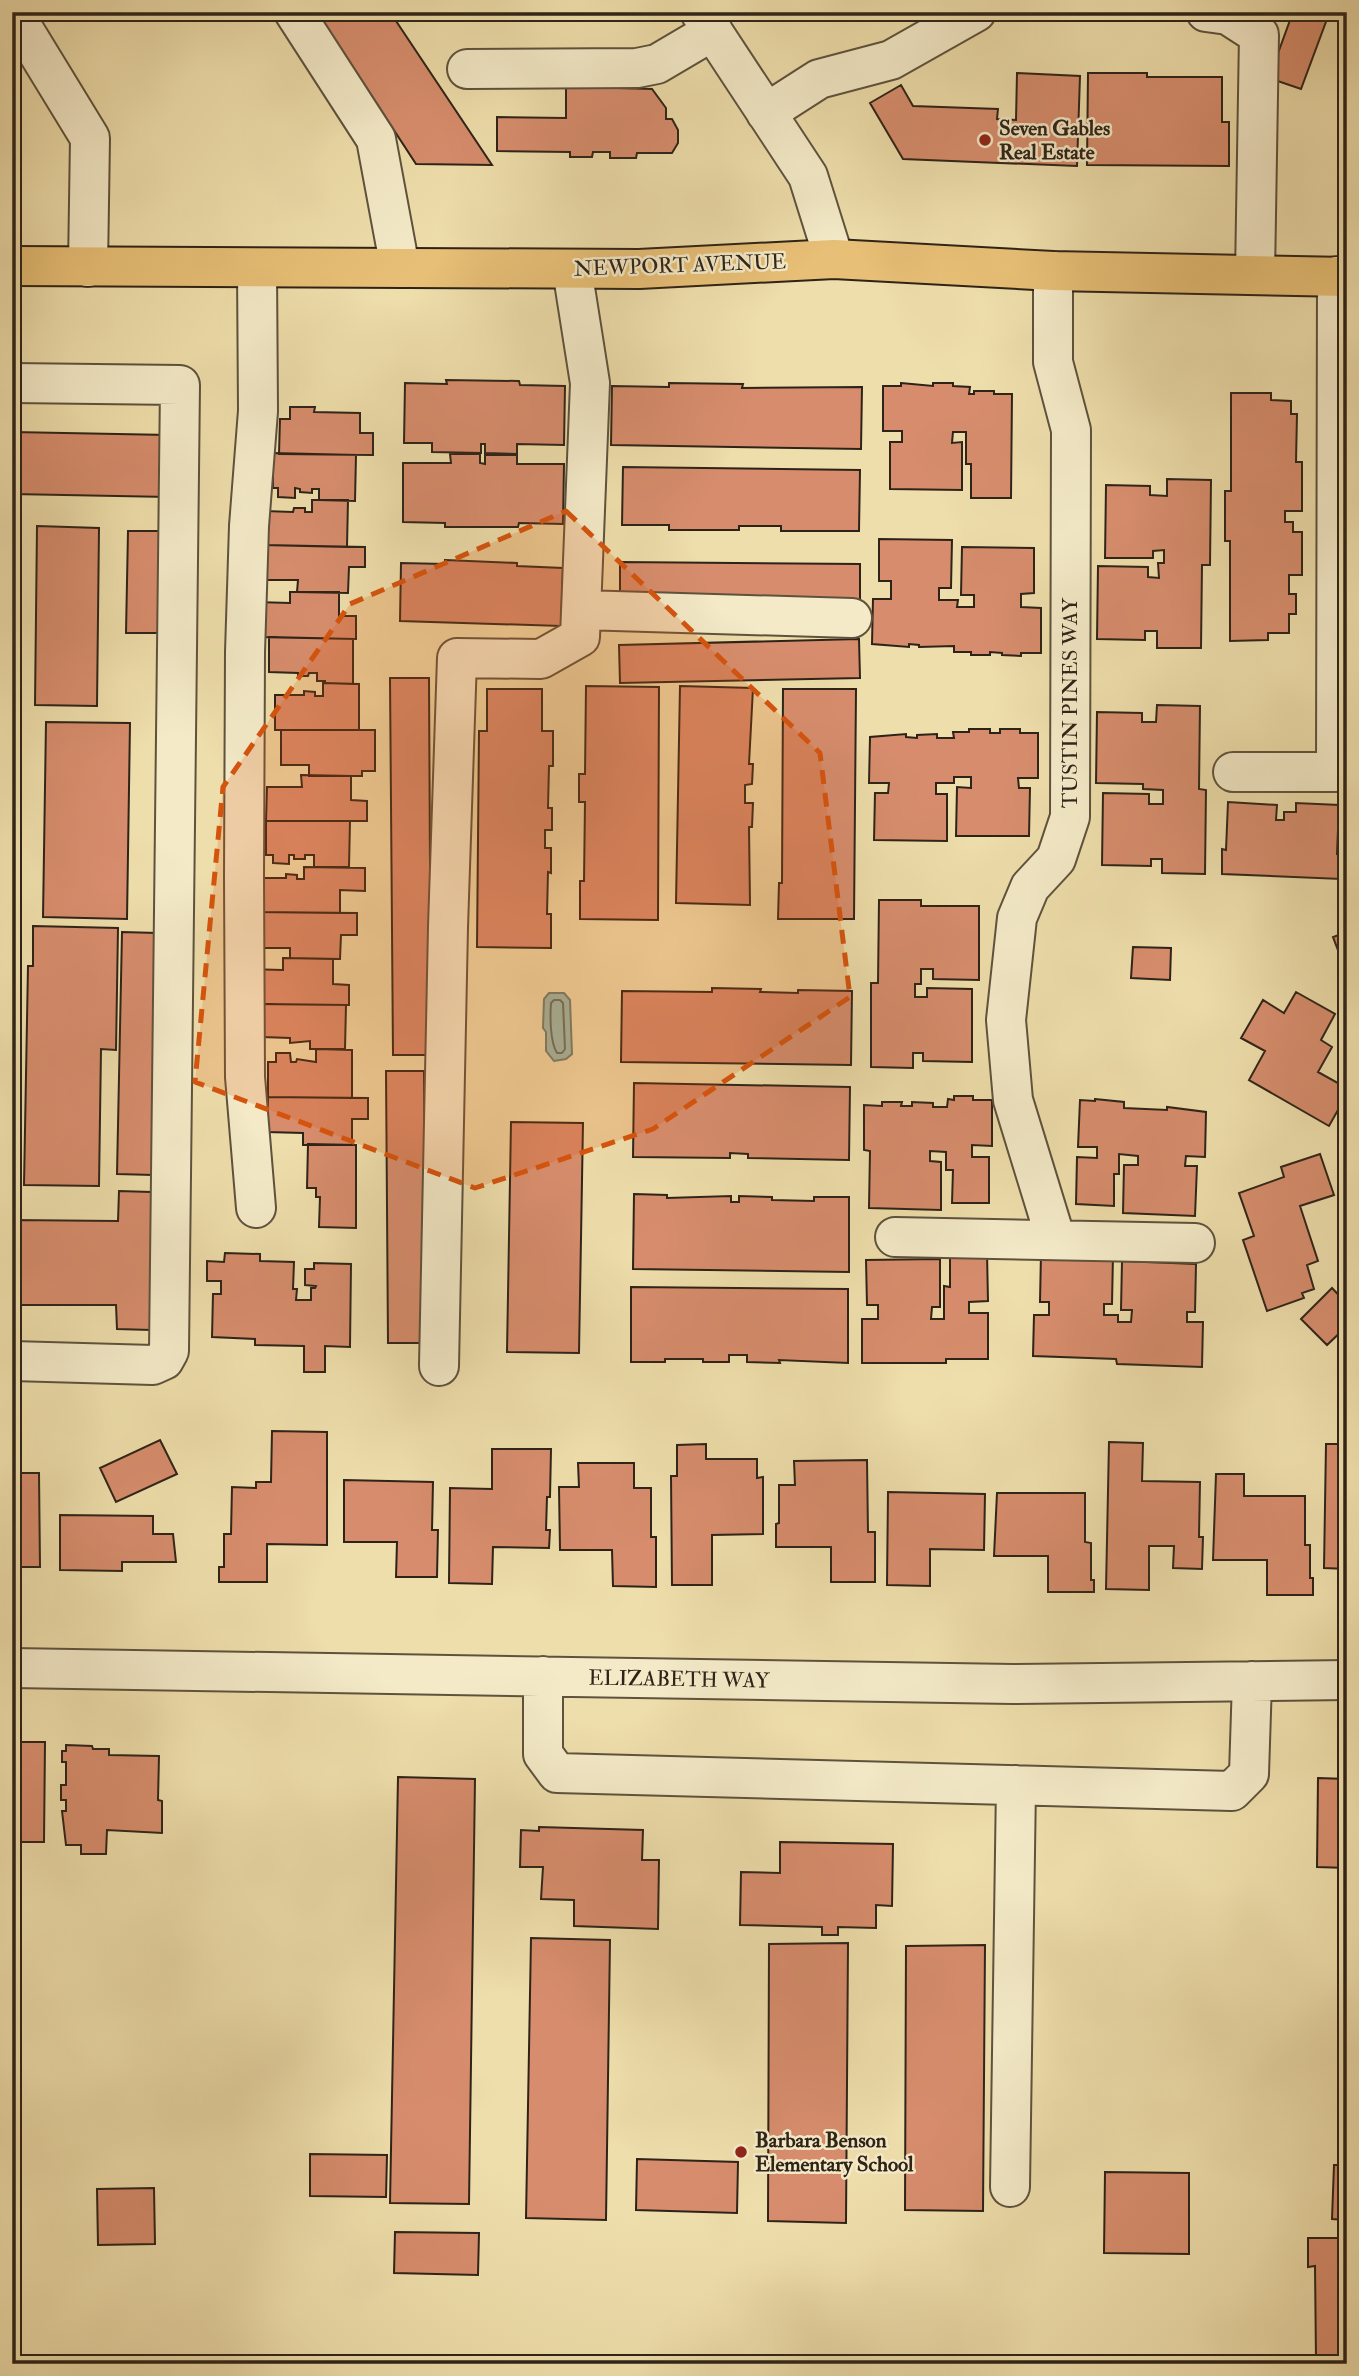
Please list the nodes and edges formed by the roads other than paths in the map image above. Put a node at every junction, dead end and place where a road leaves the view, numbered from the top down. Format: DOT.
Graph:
graph roads {
  1 [pos="13,12"];
  2 [pos="294,12"];
  3 [pos="976,12"];
  4 [pos="1206,12"];
  5 [pos="707,22"];
  6 [pos="467,69"];
  7 [pos="766,113"];
  8 [pos="834,259"];
  9 [pos="12,266"];
  10 [pos="89,267"];
  11 [pos="257,268"];
  12 [pos="400,268"];
  13 [pos="572,269"];
  14 [pos="1053,271"];
  15 [pos="1255,275"];
  16 [pos="1342,276"];
  17 [pos="12,383"];
  18 [pos="581,610"];
  19 [pos="852,618"];
  20 [pos="1233,772"];
  21 [pos="256,1208"];
  22 [pos="895,1237"];
  23 [pos="1056,1240"];
  24 [pos="1195,1242"];
  25 [pos="12,1361"];
  26 [pos="439,1366"];
  27 [pos="12,1668"];
  28 [pos="543,1676"];
  29 [pos="1347,1680"];
  30 [pos="1252,1681"];
  31 [pos="1016,1785"];
  32 [pos="1010,2187"];
  1 -- 10 [label="street"];
  2 -- 12 [label="street"];
  3 -- 7 [label="street"];
  4 -- 15 [label="street"];
  5 -- 6 [label="street"];
  5 -- 7 [label="street"];
  7 -- 8 [label="street"];
  8 -- 13 [label="main road, NEWPORT AVENUE"];
  8 -- 14 [label="main road, NEWPORT AVENUE"];
  9 -- 10 [label="main road, NEWPORT AVENUE"];
  10 -- 11 [label="main road, NEWPORT AVENUE"];
  11 -- 12 [label="main road, NEWPORT AVENUE"];
  11 -- 21 [label="street"];
  12 -- 13 [label="main road, NEWPORT AVENUE"];
  13 -- 18 [label="street"];
  14 -- 15 [label="main road, NEWPORT AVENUE"];
  14 -- 23 [label="street, TUSTIN PINES WAY"];
  15 -- 16 [label="main road, NEWPORT AVENUE"];
  16 -- 20 [label="street"];
  17 -- 25 [label="street"];
  18 -- 19 [label="street"];
  18 -- 26 [label="street"];
  22 -- 23 [label="street"];
  23 -- 24 [label="street"];
  27 -- 28 [label="street, ELIZABETH WAY"];
  28 -- 30 [label="street, ELIZABETH WAY"];
  28 -- 31 [label="street"];
  29 -- 30 [label="street, ELIZABETH WAY"];
  30 -- 31 [label="street"];
  31 -- 32 [label="street"];
}
